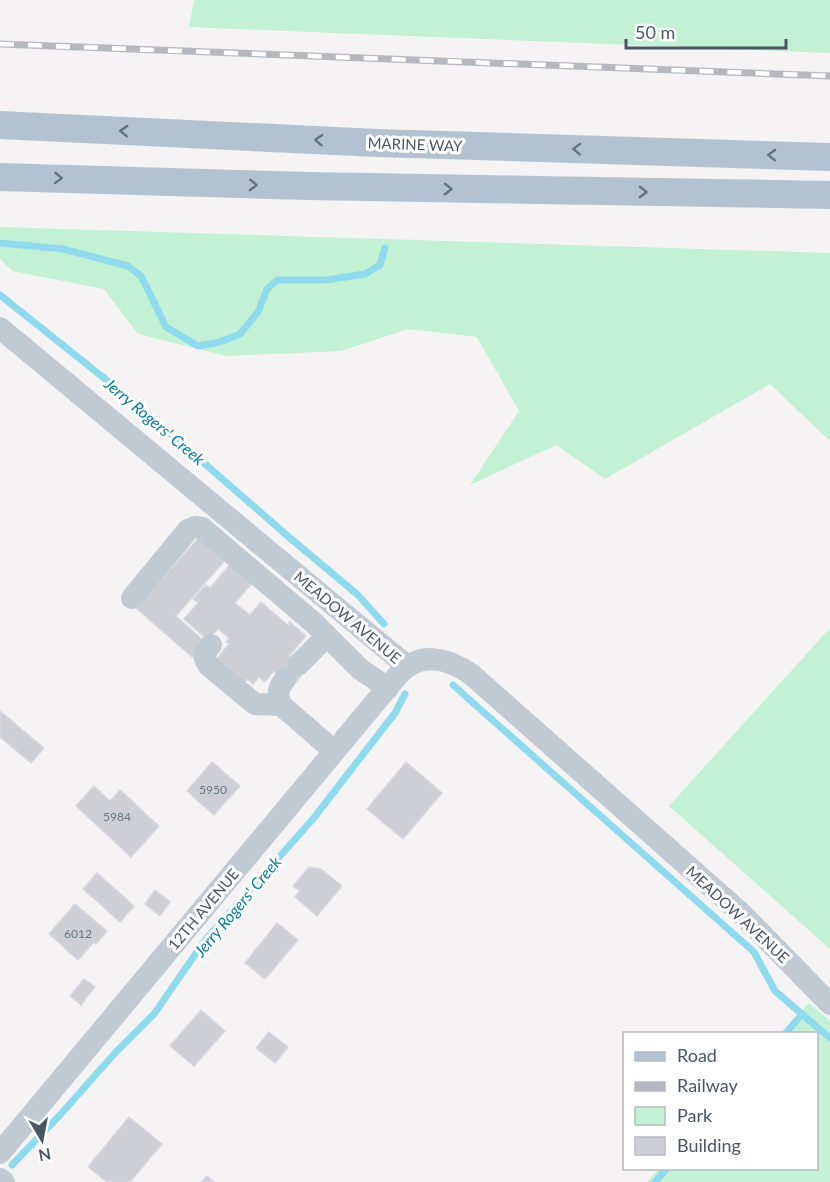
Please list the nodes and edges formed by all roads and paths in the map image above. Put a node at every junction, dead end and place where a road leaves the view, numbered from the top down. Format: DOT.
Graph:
graph roads {
  1 [pos="5,121"];
  2 [pos="830,157"];
  3 [pos="0,177"];
  4 [pos="830,195"];
  5 [pos="0,328"];
  6 [pos="132,598"];
  7 [pos="327,636"];
  8 [pos="211,645"];
  9 [pos="407,666"];
  10 [pos="388,688"];
  11 [pos="280,705"];
  12 [pos="334,752"];
  13 [pos="830,1004"];
  14 [pos="0,1153"];
  15 [pos="0,1179"];
  16 [pos="4,1182"];
  2 -- 1 [label="main road, MARINE WAY, one-way"];
  3 -- 4 [label="main road, one-way"];
  5 -- 9 [label="street, MEADOW AVENUE"];
  6 -- 7 [label="street"];
  7 -- 10 [label="street"];
  7 -- 11 [label="street"];
  8 -- 11 [label="street"];
  9 -- 10 [label="street, 12TH AVENUE"];
  9 -- 13 [label="street, MEADOW AVENUE"];
  10 -- 12 [label="street, 12TH AVENUE"];
  11 -- 12 [label="street"];
  12 -- 14 [label="street, 12TH AVENUE"];
  15 -- 16 [label="street"];
}
